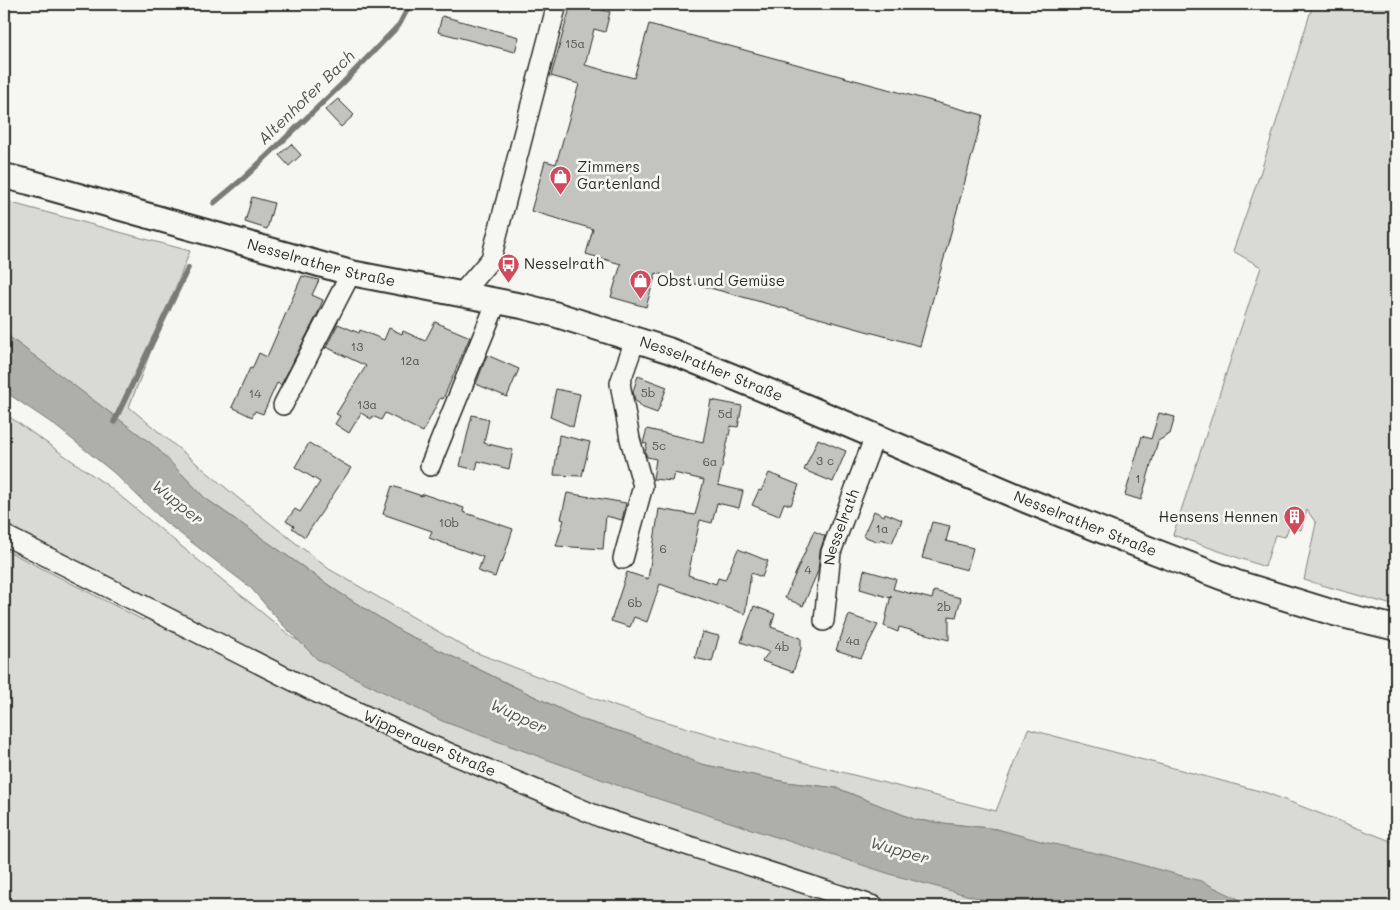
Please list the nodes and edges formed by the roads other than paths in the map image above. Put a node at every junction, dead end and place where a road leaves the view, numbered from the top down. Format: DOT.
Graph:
graph roads {
  1 [pos="556,4"];
  2 [pos="4,176"];
  3 [pos="351,273"];
  4 [pos="460,294"];
  5 [pos="497,301"];
  6 [pos="635,340"];
  7 [pos="283,405"];
  8 [pos="875,436"];
  9 [pos="430,466"];
  10 [pos="4,535"];
  11 [pos="623,558"];
  12 [pos="824,621"];
  13 [pos="1396,628"];
  14 [pos="874,906"];
  1 -- 4 [label="street"];
  2 -- 3 [label="main road, Nesselrather Straße"];
  3 -- 4 [label="main road, Nesselrather Straße"];
  3 -- 7 [label="street"];
  4 -- 5 [label="main road, Nesselrather Straße"];
  5 -- 6 [label="main road, Nesselrather Straße"];
  5 -- 9 [label="street"];
  6 -- 8 [label="main road, Nesselrather Straße"];
  6 -- 11 [label="street"];
  8 -- 12 [label="street, Nesselrath"];
  8 -- 13 [label="main road, Nesselrather Straße"];
  10 -- 14 [label="street, Wipperauer Straße"];
}
